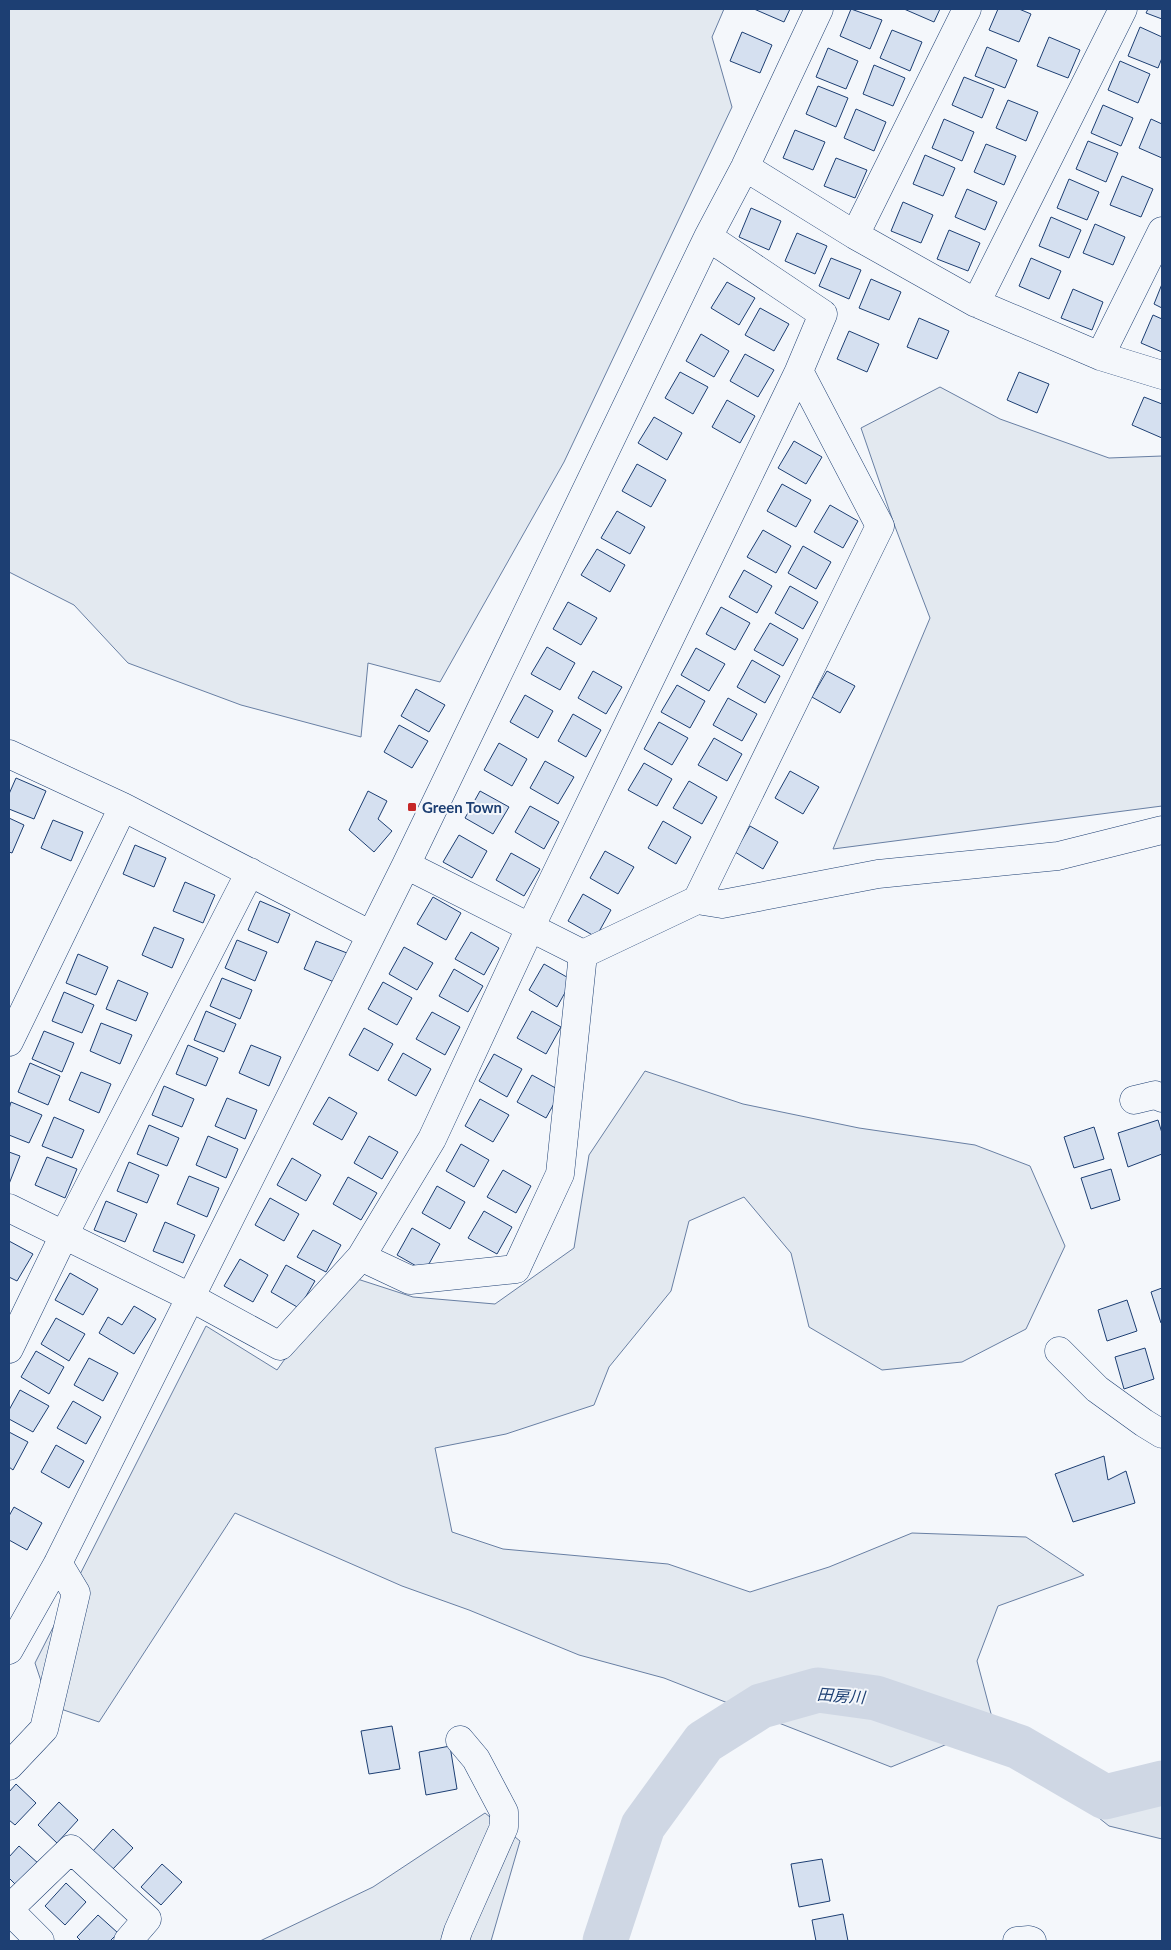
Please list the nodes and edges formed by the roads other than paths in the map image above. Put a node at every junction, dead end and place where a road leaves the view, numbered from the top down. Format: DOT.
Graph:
graph roads {
  1 [pos="819,9"];
  2 [pos="967,9"];
  3 [pos="1123,9"];
  4 [pos="745,167"];
  5 [pos="1162,231"];
  6 [pos="855,235"];
  7 [pos="708,237"];
  8 [pos="976,303"];
  9 [pos="1100,356"];
  10 [pos="799,371"];
  11 [pos="1162,375"];
  12 [pos="9,754"];
  13 [pos="123,807"];
  14 [pos="1162,830"];
  15 [pos="406,865"];
  16 [pos="250,872"];
  17 [pos="697,900"];
  18 [pos="530,928"];
  19 [pos="371,934"];
  20 [pos="583,954"];
  21 [pos="9,1042"];
  22 [pos="1162,1098"];
  23 [pos="1134,1100"];
  24 [pos="9,1208"];
  25 [pos="64,1235"];
  26 [pos="361,1257"];
  27 [pos="190,1297"];
  28 [pos="9,1349"];
  29 [pos="1058,1352"];
  30 [pos="1162,1434"];
  31 [pos="58,1562"];
  32 [pos="9,1650"];
  33 [pos="460,1740"];
  34 [pos="9,1766"];
  35 [pos="9,1909"];
  36 [pos="40,1941"];
  37 [pos="128,1941"];
  38 [pos="455,1941"];
  39 [pos="1017,1941"];
  40 [pos="1032,1941"];
  1 -- 4 [label="street"];
  2 -- 6 [label="street"];
  3 -- 8 [label="street"];
  4 -- 6 [label="street"];
  4 -- 7 [label="street"];
  5 -- 9 [label="street"];
  6 -- 8 [label="street"];
  7 -- 10 [label="street"];
  7 -- 15 [label="street"];
  8 -- 9 [label="street"];
  9 -- 11 [label="street"];
  10 -- 17 [label="street"];
  10 -- 18 [label="street"];
  12 -- 13 [label="street"];
  13 -- 16 [label="street"];
  13 -- 21 [label="street"];
  14 -- 17 [label="street"];
  15 -- 18 [label="street"];
  15 -- 19 [label="street"];
  16 -- 19 [label="street"];
  16 -- 25 [label="street"];
  17 -- 20 [label="street"];
  18 -- 20 [label="street"];
  18 -- 26 [label="street"];
  19 -- 27 [label="street"];
  20 -- 26 [label="street"];
  22 -- 23 [label="street"];
  24 -- 25 [label="street"];
  25 -- 27 [label="street"];
  25 -- 28 [label="street"];
  26 -- 27 [label="street"];
  27 -- 31 [label="street"];
  29 -- 30 [label="street"];
  31 -- 32 [label="street"];
  31 -- 34 [label="street"];
  33 -- 38 [label="street"];
  35 -- 36 [label="street"];
  35 -- 37 [label="street"];
  39 -- 40 [label="street"];
}
